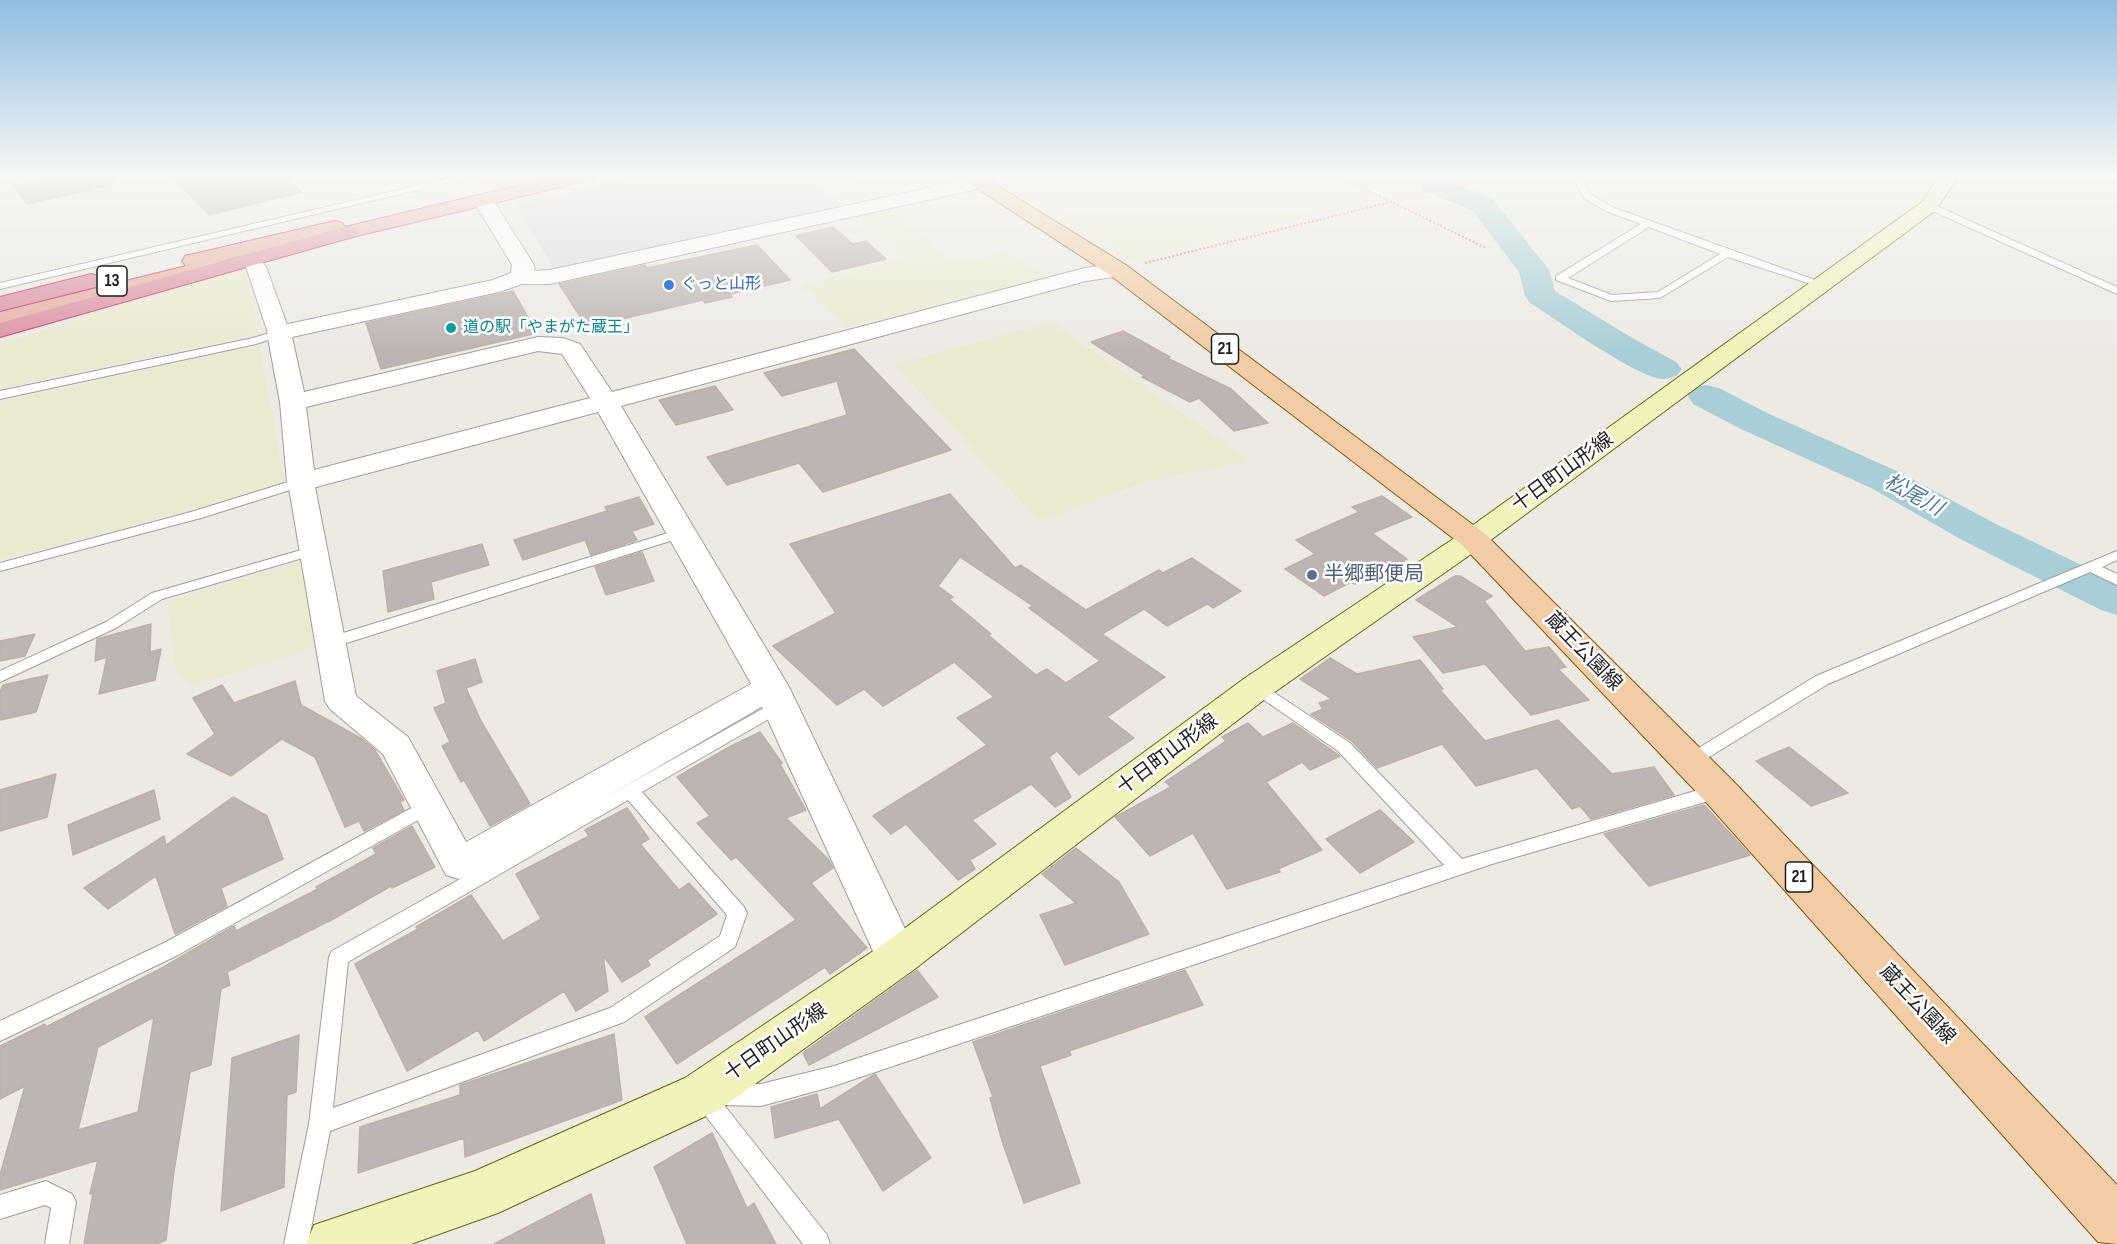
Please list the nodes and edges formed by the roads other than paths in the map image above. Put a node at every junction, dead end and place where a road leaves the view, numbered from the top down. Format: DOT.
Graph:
graph roads {
  1 [pos="223,233"];
  2 [pos="253,233"];
  3 [pos="309,233"];
  4 [pos="345,233"];
  5 [pos="345,233"];
  6 [pos="503,233"];
  7 [pos="739,233"];
  8 [pos="1059,233"];
  9 [pos="1632,233"];
  10 [pos="1672,233"];
  11 [pos="1892,233"];
  12 [pos="1989,233"];
  13 [pos="253,237"];
  14 [pos="225,253"];
  15 [pos="1727,253"];
  16 [pos="256,267"];
  17 [pos="1118,270"];
  18 [pos="519,278"];
  19 [pos="1821,284"];
  20 [pos="0,286"];
  21 [pos="2117,291"];
  22 [pos="0,304"];
  23 [pos="0,310"];
  24 [pos="0,319"];
  25 [pos="0,330"];
  26 [pos="279,333"];
  27 [pos="0,395"];
  28 [pos="605,401"];
  29 [pos="293,402"];
  30 [pos="301,482"];
  31 [pos="681,533"];
  32 [pos="1473,539"];
  33 [pos="315,550"];
  34 [pos="2117,555"];
  35 [pos="0,567"];
  36 [pos="2091,567"];
  37 [pos="2117,580"];
  38 [pos="332,642"];
  39 [pos="0,677"];
  40 [pos="1257,687"];
  41 [pos="775,696"];
  42 [pos="1690,761"];
  43 [pos="631,791"];
  44 [pos="1719,791"];
  45 [pos="428,806"];
  46 [pos="1459,868"];
  47 [pos="897,958"];
  48 [pos="0,1031"];
  49 [pos="702,1094"];
  50 [pos="320,1125"];
  51 [pos="0,1207"];
  52 [pos="2117,1223"];
  53 [pos="57,1244"];
  54 [pos="296,1244"];
  55 [pos="333,1244"];
  56 [pos="818,1244"];
  1 -- 20 [label="lane"];
  2 -- 13 [label="lane"];
  3 -- 14 [label="highway, 13"];
  4 -- 24 [label="highway, 13"];
  5 -- 25 [label="highway"];
  6 -- 18 [label="street"];
  7 -- 18 [label="street"];
  8 -- 17 [label="main road, 蔵王公園線 / 21"];
  9 -- 15 [label="lane"];
  10 -- 15 [label="lane"];
  11 -- 19 [label="main road, 十日町山形線"];
  12 -- 21 [label="lane"];
  14 -- 22 [label="highway"];
  14 -- 23 [label="highway, 13"];
  15 -- 19 [label="lane"];
  16 -- 26 [label="street"];
  17 -- 28 [label="street"];
  17 -- 32 [label="main road, 蔵王公園線 / 21"];
  18 -- 26 [label="street"];
  19 -- 32 [label="main road, 十日町山形線"];
  26 -- 27 [label="lane"];
  26 -- 29 [label="street"];
  28 -- 29 [label="street"];
  28 -- 30 [label="street"];
  28 -- 31 [label="street"];
  29 -- 30 [label="street"];
  30 -- 33 [label="street"];
  30 -- 35 [label="lane"];
  31 -- 38 [label="lane"];
  31 -- 41 [label="street"];
  32 -- 40 [label="main road, 十日町山形線"];
  32 -- 42 [label="main road, 蔵王公園線 / 21"];
  33 -- 38 [label="street"];
  33 -- 39 [label="lane"];
  34 -- 36 [label="lane"];
  36 -- 37 [label="lane"];
  36 -- 42 [label="lane"];
  38 -- 45 [label="street"];
  40 -- 46 [label="lane"];
  40 -- 47 [label="main road, 十日町山形線"];
  41 -- 43 [label="lane"];
  41 -- 45 [label="street"];
  41 -- 47 [label="street"];
  42 -- 44 [label="main road, 蔵王公園線 / 21"];
  43 -- 50 [label="lane"];
  43 -- 50 [label="lane"];
  44 -- 46 [label="lane"];
  44 -- 52 [label="main road, 蔵王公園線 / 21"];
  45 -- 48 [label="lane"];
  46 -- 49 [label="lane"];
  47 -- 49 [label="main road, 十日町山形線"];
  49 -- 55 [label="main road, 十日町山形線"];
  49 -- 56 [label="lane"];
  50 -- 54 [label="lane"];
  51 -- 53 [label="lane"];
}
